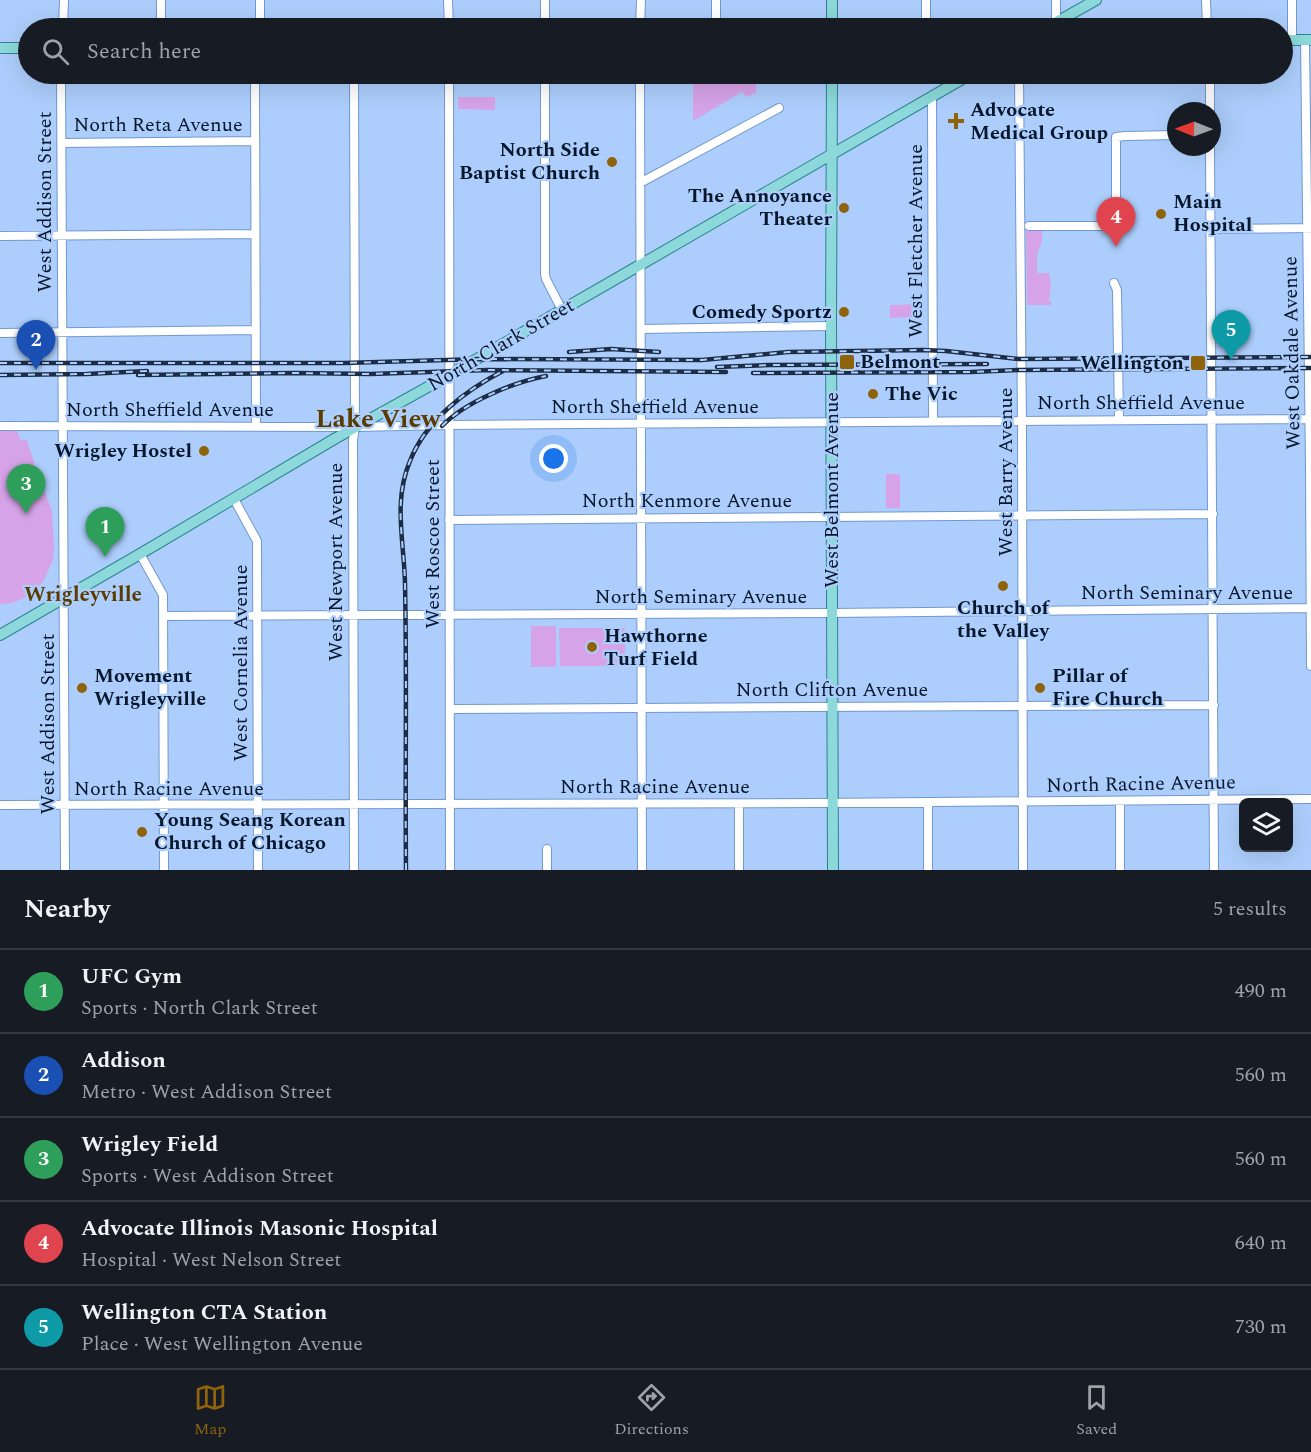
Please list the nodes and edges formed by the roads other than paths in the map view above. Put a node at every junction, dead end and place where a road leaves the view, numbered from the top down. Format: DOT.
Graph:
graph roads {
  1 [pos="64,0"];
  2 [pos="161,0"];
  3 [pos="260,0"];
  4 [pos="448,0"];
  5 [pos="545,0"];
  6 [pos="640,0"];
  7 [pos="716,0"];
  8 [pos="832,0"];
  9 [pos="926,0"];
  10 [pos="1056,0"];
  11 [pos="1096,0"];
  12 [pos="1206,0"];
  13 [pos="1292,0"];
  14 [pos="63,18"];
  15 [pos="161,18"];
  16 [pos="260,18"];
  17 [pos="448,18"];
  18 [pos="545,18"];
  19 [pos="640,18"];
  20 [pos="716,18"];
  21 [pos="832,18"];
  22 [pos="926,18"];
  23 [pos="1053,18"];
  24 [pos="1065,18"];
  25 [pos="1207,18"];
  26 [pos="1290,18"];
  27 [pos="1308,40"];
  28 [pos="0,48"];
  29 [pos="18,48"];
  30 [pos="61,84"];
  31 [pos="255,84"];
  32 [pos="354,84"];
  33 [pos="449,84"];
  34 [pos="545,84"];
  35 [pos="640,84"];
  36 [pos="832,84"];
  37 [pos="953,84"];
  38 [pos="1019,84"];
  39 [pos="1210,84"];
  40 [pos="932,96"];
  41 [pos="1210,102"];
  42 [pos="779,108"];
  43 [pos="1167,135"];
  44 [pos="255,141"];
  45 [pos="62,143"];
  46 [pos="831,154"];
  47 [pos="1210,156"];
  48 [pos="640,183"];
  49 [pos="1029,226"];
  50 [pos="1309,228"];
  51 [pos="1211,229"];
  52 [pos="255,234"];
  53 [pos="0,236"];
  54 [pos="62,236"];
  55 [pos="640,265"];
  56 [pos="1114,283"];
  57 [pos="562,310"];
  58 [pos="831,326"];
  59 [pos="640,329"];
  60 [pos="255,330"];
  61 [pos="62,332"];
  62 [pos="0,333"];
  63 [pos="449,375"];
  64 [pos="1310,418"];
  65 [pos="1212,419"];
  66 [pos="1119,420"];
  67 [pos="933,421"];
  68 [pos="1022,421"];
  69 [pos="831,422"];
  70 [pos="641,423"];
  71 [pos="449,425"];
  72 [pos="0,426"];
  73 [pos="63,426"];
  74 [pos="256,426"];
  75 [pos="355,427"];
  76 [pos="234,499"];
  77 [pos="1213,514"];
  78 [pos="1022,515"];
  79 [pos="832,517"];
  80 [pos="641,518"];
  81 [pos="449,520"];
  82 [pos="140,554"];
  83 [pos="64,598"];
  84 [pos="1311,608"];
  85 [pos="1213,609"];
  86 [pos="1023,611"];
  87 [pos="832,613"];
  88 [pos="641,614"];
  89 [pos="258,615"];
  90 [pos="353,615"];
  91 [pos="450,615"];
  92 [pos="163,616"];
  93 [pos="0,634"];
  94 [pos="1311,666"];
  95 [pos="1214,705"];
  96 [pos="1023,706"];
  97 [pos="832,707"];
  98 [pos="641,708"];
  99 [pos="450,709"];
  100 [pos="1311,799"];
  101 [pos="1214,800"];
  102 [pos="1023,801"];
  103 [pos="1120,801"];
  104 [pos="928,802"];
  105 [pos="833,803"];
  106 [pos="450,804"];
  107 [pos="641,804"];
  108 [pos="739,804"];
  109 [pos="65,805"];
  110 [pos="163,805"];
  111 [pos="258,805"];
  112 [pos="354,805"];
  113 [pos="0,806"];
  114 [pos="547,849"];
  115 [pos="65,870"];
  116 [pos="164,870"];
  117 [pos="258,870"];
  118 [pos="354,870"];
  119 [pos="450,870"];
  120 [pos="547,870"];
  121 [pos="642,870"];
  122 [pos="739,870"];
  123 [pos="833,870"];
  124 [pos="928,870"];
  125 [pos="1023,870"];
  126 [pos="1120,870"];
  127 [pos="1214,870"];
  1 -- 14 [label="street"];
  2 -- 15 [label="street"];
  3 -- 16 [label="street"];
  4 -- 17 [label="street"];
  5 -- 18 [label="street"];
  6 -- 19 [label="street"];
  7 -- 20 [label="street"];
  8 -- 21 [label="main road"];
  9 -- 22 [label="street"];
  10 -- 23 [label="street"];
  11 -- 24 [label="main road"];
  12 -- 25 [label="street"];
  13 -- 26 [label="street"];
  27 -- 50 [label="street, West Oakdale Avenue"];
  28 -- 29 [label="main road"];
  30 -- 45 [label="street, West Addison Street"];
  31 -- 44 [label="street"];
  32 -- 75 [label="street, West Newport Avenue"];
  33 -- 63 [label="street, West Roscoe Street"];
  34 -- 57 [label="street"];
  35 -- 48 [label="street"];
  36 -- 46 [label="main road, West Belmont Avenue"];
  37 -- 40 [label="main road, North Clark Street"];
  38 -- 68 [label="street, West Barry Avenue"];
  39 -- 41 [label="street"];
  40 -- 46 [label="main road, North Clark Street"];
  40 -- 67 [label="street, West Fletcher Avenue"];
  42 -- 48 [label="street"];
  43 -- 49 [label="street"];
  44 -- 45 [label="street, North Reta Avenue"];
  44 -- 52 [label="street"];
  45 -- 54 [label="street, West Addison Street"];
  46 -- 55 [label="main road, North Clark Street"];
  46 -- 58 [label="main road, West Belmont Avenue"];
  47 -- 51 [label="street"];
  48 -- 55 [label="street"];
  50 -- 51 [label="street"];
  50 -- 64 [label="street, West Oakdale Avenue"];
  51 -- 65 [label="street"];
  52 -- 54 [label="street"];
  52 -- 60 [label="street"];
  53 -- 54 [label="street"];
  54 -- 61 [label="street, West Addison Street"];
  55 -- 57 [label="main road, North Clark Street"];
  55 -- 59 [label="street"];
  56 -- 66 [label="street"];
  57 -- 63 [label="main road, North Clark Street"];
  58 -- 59 [label="street"];
  58 -- 69 [label="main road, West Belmont Avenue"];
  59 -- 70 [label="street"];
  60 -- 61 [label="street"];
  60 -- 74 [label="street"];
  61 -- 62 [label="street"];
  61 -- 73 [label="street, West Addison Street"];
  63 -- 71 [label="street, West Roscoe Street"];
  63 -- 75 [label="main road, North Clark Street"];
  64 -- 65 [label="street, North Sheffield Avenue"];
  64 -- 84 [label="street, West Oakdale Avenue"];
  65 -- 66 [label="street, North Sheffield Avenue"];
  65 -- 77 [label="street"];
  66 -- 68 [label="street, North Sheffield Avenue"];
  67 -- 68 [label="street, North Sheffield Avenue"];
  67 -- 69 [label="street, North Sheffield Avenue"];
  68 -- 78 [label="street, West Barry Avenue"];
  69 -- 70 [label="street, North Sheffield Avenue"];
  69 -- 79 [label="main road, West Belmont Avenue"];
  70 -- 71 [label="street, North Sheffield Avenue"];
  70 -- 80 [label="street"];
  71 -- 75 [label="street, North Sheffield Avenue"];
  71 -- 81 [label="street, West Roscoe Street"];
  72 -- 73 [label="street, North Sheffield Avenue"];
  73 -- 74 [label="street, North Sheffield Avenue"];
  73 -- 83 [label="street, West Addison Street"];
  74 -- 75 [label="street, North Sheffield Avenue"];
  75 -- 76 [label="main road, North Clark Street"];
  75 -- 90 [label="street, West Newport Avenue"];
  76 -- 82 [label="main road, North Clark Street"];
  76 -- 89 [label="street, West Cornelia Avenue"];
  77 -- 78 [label="street, North Kenmore Avenue"];
  77 -- 85 [label="street"];
  78 -- 79 [label="street, North Kenmore Avenue"];
  78 -- 86 [label="street, West Barry Avenue"];
  79 -- 80 [label="street, North Kenmore Avenue"];
  79 -- 87 [label="main road, West Belmont Avenue"];
  80 -- 81 [label="street, North Kenmore Avenue"];
  80 -- 88 [label="street"];
  81 -- 91 [label="street, West Roscoe Street"];
  82 -- 83 [label="main road, North Clark Street"];
  82 -- 92 [label="street"];
  83 -- 93 [label="main road, North Clark Street"];
  83 -- 109 [label="street, West Addison Street"];
  84 -- 85 [label="street, North Seminary Avenue"];
  84 -- 94 [label="street, West Oakdale Avenue"];
  85 -- 86 [label="street, North Seminary Avenue"];
  85 -- 95 [label="street"];
  86 -- 87 [label="street, North Seminary Avenue"];
  86 -- 96 [label="street, West Barry Avenue"];
  87 -- 88 [label="street, North Seminary Avenue"];
  87 -- 97 [label="main road, West Belmont Avenue"];
  88 -- 91 [label="street, North Seminary Avenue"];
  88 -- 98 [label="street"];
  89 -- 90 [label="street, North Seminary Avenue"];
  89 -- 92 [label="street, North Seminary Avenue"];
  89 -- 111 [label="street, West Cornelia Avenue"];
  90 -- 91 [label="street, North Seminary Avenue"];
  90 -- 112 [label="street, West Newport Avenue"];
  91 -- 99 [label="street, West Roscoe Street"];
  92 -- 110 [label="street"];
  95 -- 96 [label="street, North Clifton Avenue"];
  95 -- 101 [label="street"];
  96 -- 97 [label="street, North Clifton Avenue"];
  96 -- 102 [label="street, West Barry Avenue"];
  97 -- 98 [label="street, North Clifton Avenue"];
  97 -- 105 [label="main road, West Belmont Avenue"];
  98 -- 99 [label="street, North Clifton Avenue"];
  98 -- 107 [label="street"];
  99 -- 106 [label="street, West Roscoe Street"];
  100 -- 101 [label="street, North Racine Avenue"];
  101 -- 103 [label="street, North Racine Avenue"];
  101 -- 127 [label="street"];
  102 -- 103 [label="street, North Racine Avenue"];
  102 -- 104 [label="street, North Racine Avenue"];
  102 -- 125 [label="street, West Barry Avenue"];
  103 -- 126 [label="street"];
  104 -- 105 [label="street, North Racine Avenue"];
  104 -- 124 [label="street"];
  105 -- 108 [label="street, North Racine Avenue"];
  105 -- 123 [label="main road, West Belmont Avenue"];
  106 -- 107 [label="street, North Racine Avenue"];
  106 -- 112 [label="street, North Racine Avenue"];
  106 -- 119 [label="street, West Roscoe Street"];
  107 -- 108 [label="street, North Racine Avenue"];
  107 -- 121 [label="street"];
  108 -- 122 [label="street"];
  109 -- 110 [label="street, North Racine Avenue"];
  109 -- 113 [label="street, North Racine Avenue"];
  109 -- 115 [label="street, West Addison Street"];
  110 -- 111 [label="street, North Racine Avenue"];
  110 -- 116 [label="street"];
  111 -- 112 [label="street, North Racine Avenue"];
  111 -- 117 [label="street, West Cornelia Avenue"];
  112 -- 118 [label="street, West Newport Avenue"];
  114 -- 120 [label="street"];
}
